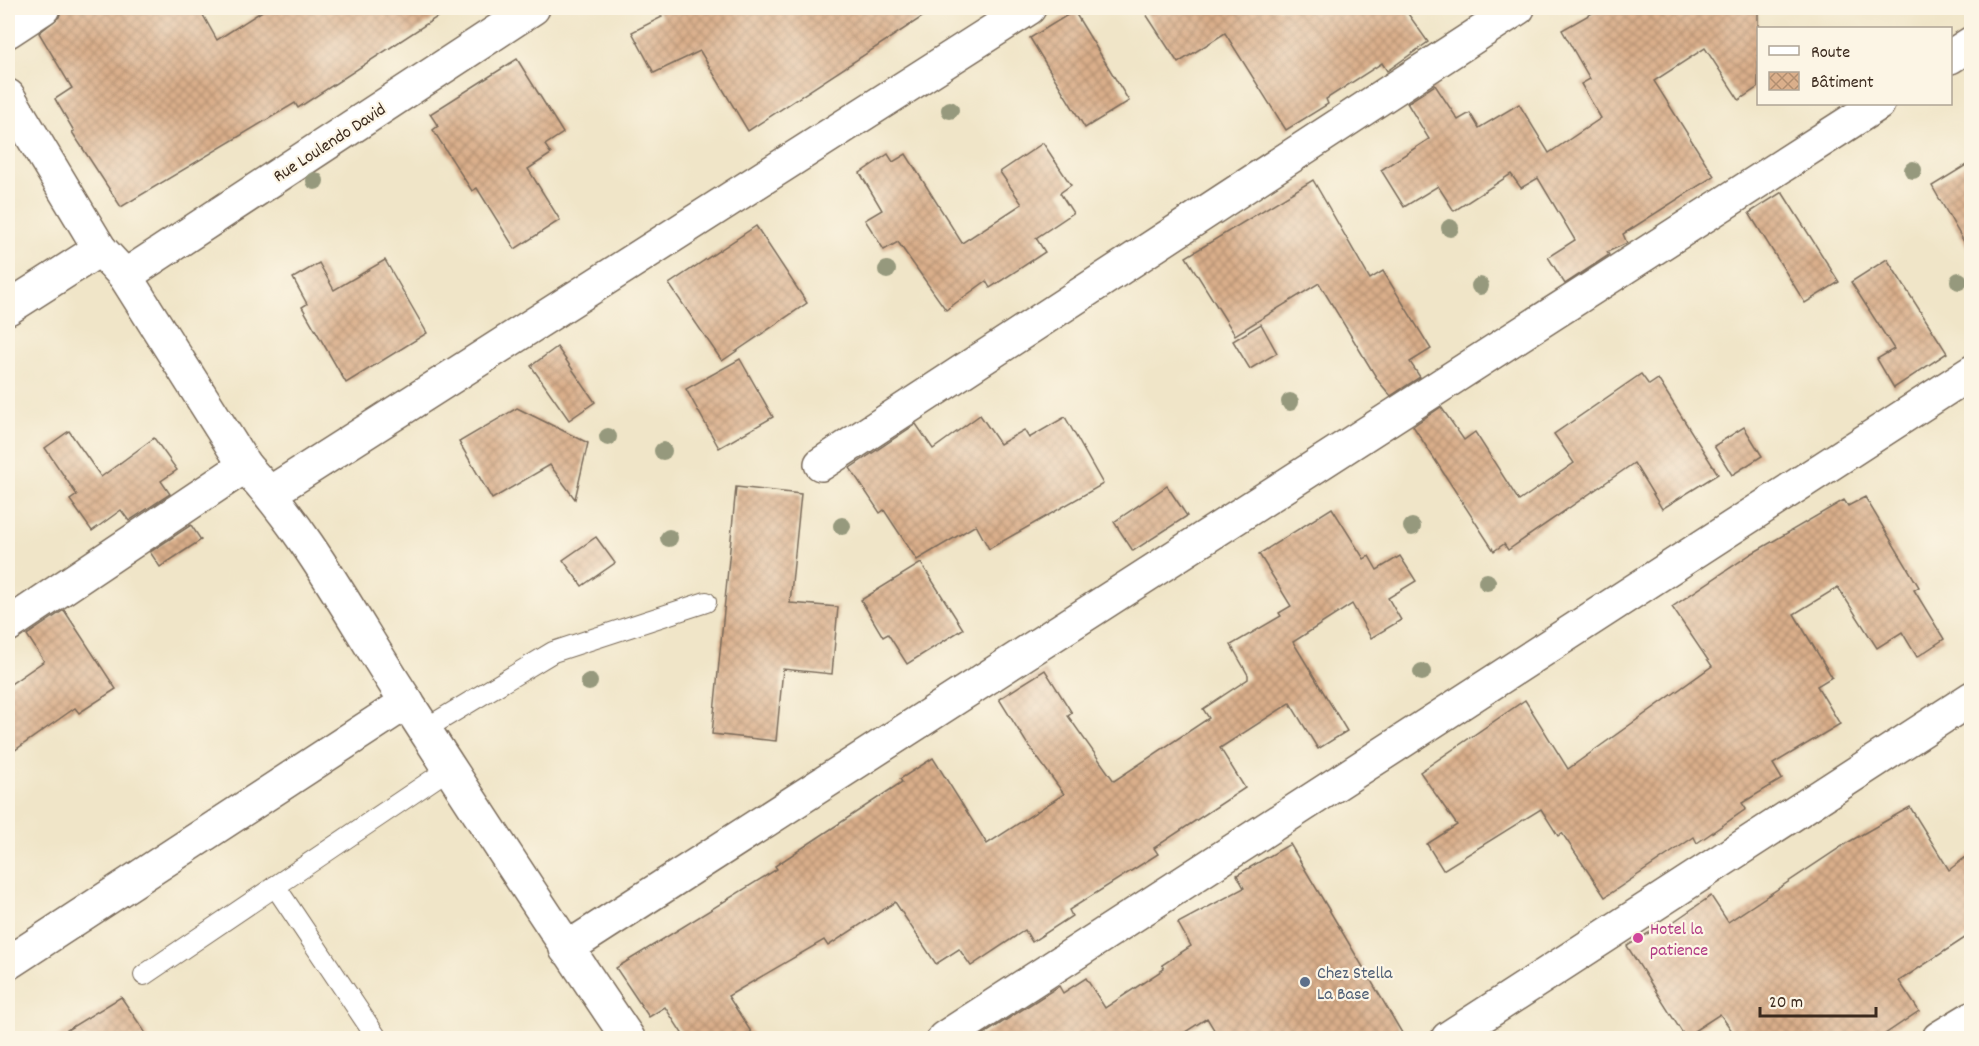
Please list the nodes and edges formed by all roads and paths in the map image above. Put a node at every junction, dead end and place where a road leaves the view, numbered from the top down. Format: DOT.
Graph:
graph roads {
  1 [pos="43,8"];
  2 [pos="533,8"];
  3 [pos="1029,8"];
  4 [pos="1518,8"];
  5 [pos="8,31"];
  6 [pos="1971,43"];
  7 [pos="1952,56"];
  8 [pos="8,96"];
  9 [pos="1876,105"];
  10 [pos="100,249"];
  11 [pos="125,276"];
  12 [pos="8,308"];
  13 [pos="1971,372"];
  14 [pos="821,464"];
  15 [pos="245,466"];
  16 [pos="270,492"];
  17 [pos="706,602"];
  18 [pos="8,625"];
  19 [pos="1971,698"];
  20 [pos="406,702"];
  21 [pos="425,729"];
  22 [pos="450,768"];
  23 [pos="275,886"];
  24 [pos="566,949"];
  25 [pos="8,963"];
  26 [pos="144,975"];
  27 [pos="1971,1018"];
  28 [pos="377,1038"];
  29 [pos="628,1038"];
  30 [pos="944,1038"];
  31 [pos="1448,1038"];
  32 [pos="1940,1038"];
  1 -- 5 [label="street"];
  2 -- 11 [label="street, Rue Loulendo David"];
  3 -- 16 [label="street"];
  4 -- 14 [label="street"];
  6 -- 7 [label="street"];
  8 -- 10 [label="street"];
  9 -- 24 [label="street"];
  10 -- 11 [label="street"];
  10 -- 12 [label="street"];
  11 -- 15 [label="street"];
  13 -- 30 [label="street"];
  15 -- 16 [label="street"];
  15 -- 18 [label="street"];
  16 -- 20 [label="street"];
  17 -- 21 [label="lane"];
  19 -- 31 [label="street"];
  20 -- 21 [label="street"];
  20 -- 25 [label="street"];
  21 -- 22 [label="street"];
  22 -- 23 [label="lane"];
  22 -- 24 [label="street"];
  23 -- 26 [label="lane"];
  23 -- 28 [label="lane"];
  24 -- 29 [label="street"];
  27 -- 32 [label="street"];
}
